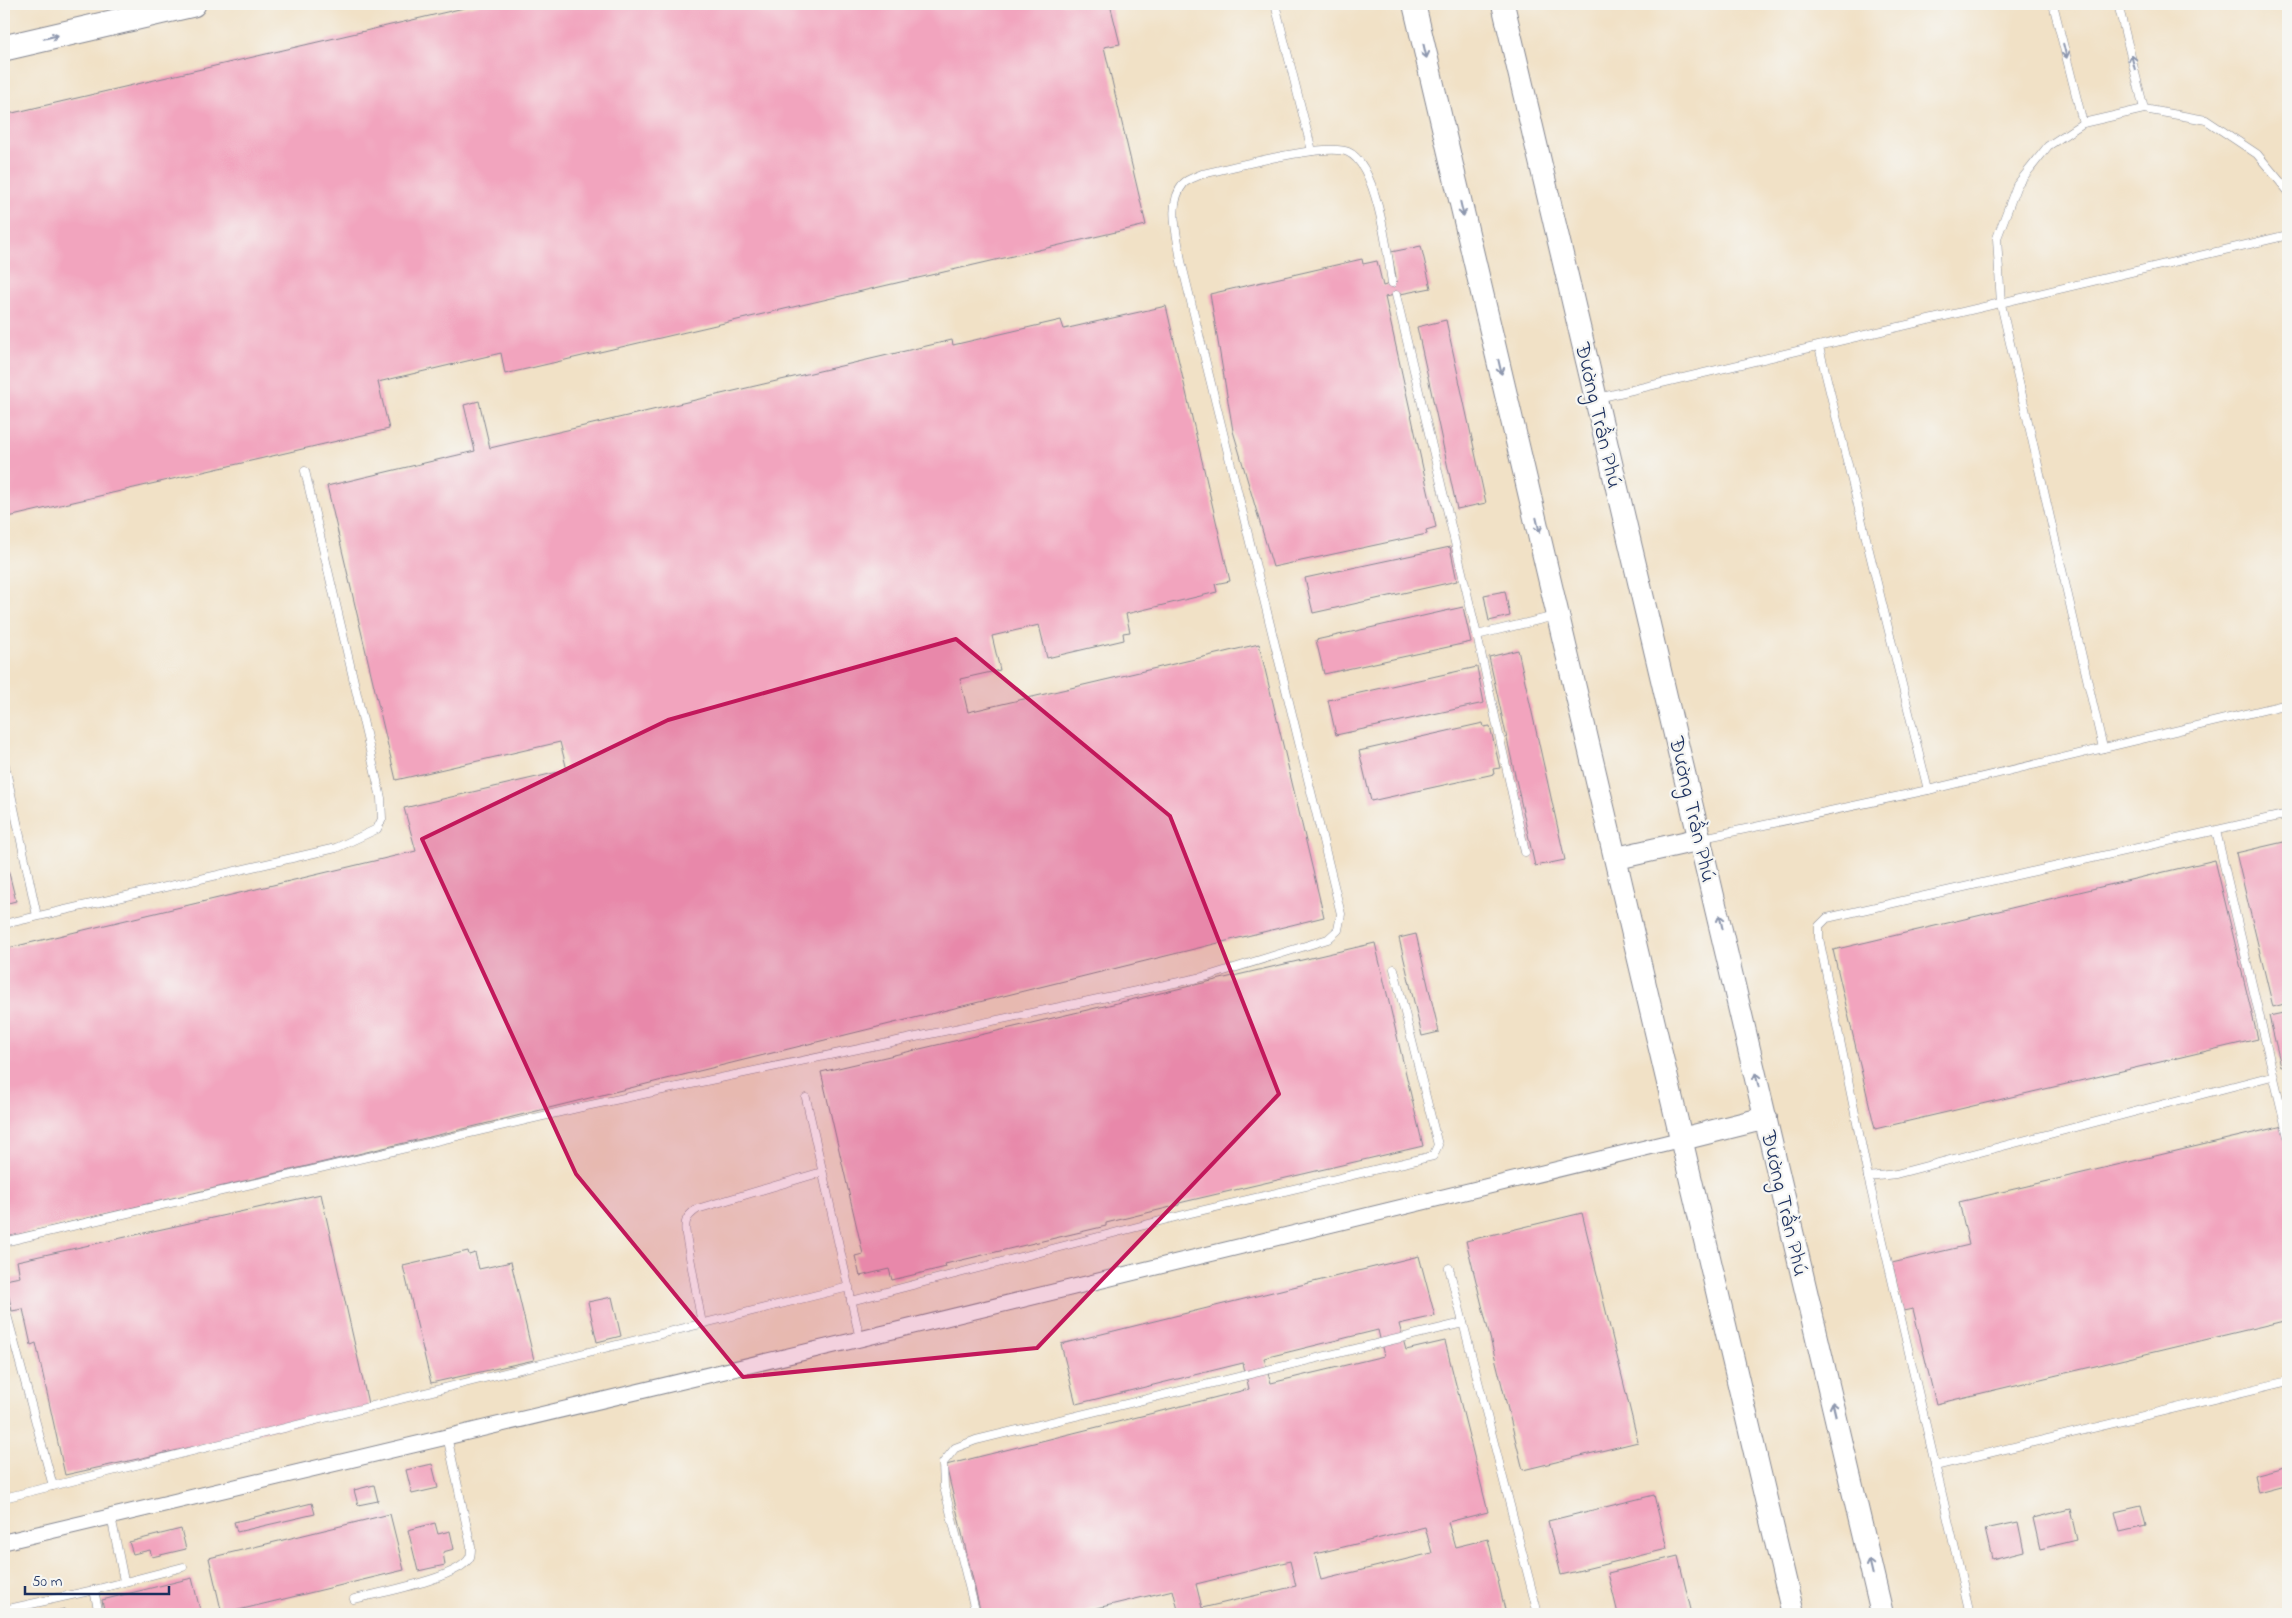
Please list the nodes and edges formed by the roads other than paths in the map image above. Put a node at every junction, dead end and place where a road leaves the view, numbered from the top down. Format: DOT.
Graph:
graph roads {
  1 [pos="193,4"];
  2 [pos="1275,4"];
  3 [pos="1414,4"];
  4 [pos="1503,4"];
  5 [pos="2053,4"];
  6 [pos="2118,4"];
  7 [pos="4,48"];
  8 [pos="2144,109"];
  9 [pos="2083,123"];
  10 [pos="1312,151"];
  11 [pos="2288,192"];
  12 [pos="2288,235"];
  13 [pos="1392,283"];
  14 [pos="1396,295"];
  15 [pos="2001,304"];
  16 [pos="1820,347"];
  17 [pos="1596,398"];
  18 [pos="305,471"];
  19 [pos="1559,615"];
  20 [pos="1477,635"];
  21 [pos="2288,704"];
  22 [pos="2103,748"];
  23 [pos="4,761"];
  24 [pos="1928,790"];
  25 [pos="2288,814"];
  26 [pos="2216,831"];
  27 [pos="1701,839"];
  28 [pos="1526,852"];
  29 [pos="1617,858"];
  30 [pos="37,916"];
  31 [pos="4,924"];
  32 [pos="1394,970"];
  33 [pos="2272,1076"];
  34 [pos="806,1098"];
  35 [pos="1766,1118"];
  36 [pos="2288,1137"];
  37 [pos="1682,1139"];
  38 [pos="822,1172"];
  39 [pos="1868,1177"];
  40 [pos="4,1242"];
  41 [pos="1448,1268"];
  42 [pos="849,1288"];
  43 [pos="851,1301"];
  44 [pos="4,1304"];
  45 [pos="1463,1323"];
  46 [pos="702,1324"];
  47 [pos="860,1339"];
  48 [pos="2288,1381"];
  49 [pos="447,1436"];
  50 [pos="1935,1466"];
  51 [pos="53,1486"];
  52 [pos="4,1498"];
  53 [pos="110,1516"];
  54 [pos="4,1542"];
  55 [pos="183,1566"];
  56 [pos="124,1581"];
  57 [pos="94,1590"];
  58 [pos="354,1599"];
  59 [pos="4,1610"];
  60 [pos="99,1614"];
  61 [pos="976,1614"];
  62 [pos="1538,1614"];
  63 [pos="1793,1614"];
  64 [pos="1882,1614"];
  65 [pos="1970,1614"];
  7 -- 1 [label="main road, one-way"];
  2 -- 10 [label="lane"];
  3 -- 19 [label="main road, one-way"];
  4 -- 17 [label="main road, Đường Trần Phú"];
  5 -- 9 [label="lane, one-way"];
  8 -- 6 [label="lane, one-way"];
  8 -- 9 [label="lane"];
  8 -- 11 [label="lane"];
  9 -- 15 [label="lane"];
  10 -- 13 [label="lane"];
  10 -- 40 [label="lane"];
  12 -- 15 [label="lane"];
  14 -- 20 [label="lane"];
  15 -- 16 [label="lane"];
  15 -- 22 [label="lane"];
  16 -- 17 [label="lane"];
  16 -- 24 [label="lane"];
  17 -- 27 [label="main road, Đường Trần Phú"];
  18 -- 30 [label="lane"];
  19 -- 20 [label="lane"];
  19 -- 29 [label="main road"];
  20 -- 28 [label="lane"];
  21 -- 22 [label="lane"];
  22 -- 24 [label="lane"];
  23 -- 30 [label="lane"];
  24 -- 27 [label="lane"];
  25 -- 26 [label="lane"];
  26 -- 33 [label="lane"];
  26 -- 39 [label="lane"];
  27 -- 29 [label="main road"];
  35 -- 27 [label="main road, Đường Trần Phú, one-way"];
  29 -- 37 [label="main road"];
  30 -- 31 [label="lane"];
  32 -- 43 [label="lane"];
  33 -- 36 [label="lane"];
  33 -- 39 [label="lane"];
  34 -- 38 [label="lane"];
  35 -- 37 [label="main road"];
  64 -- 35 [label="main road, Đường Trần Phú, one-way"];
  37 -- 47 [label="street"];
  37 -- 63 [label="main road"];
  38 -- 42 [label="lane"];
  38 -- 46 [label="lane"];
  39 -- 50 [label="lane"];
  41 -- 45 [label="lane"];
  42 -- 43 [label="lane"];
  42 -- 46 [label="lane"];
  43 -- 47 [label="lane"];
  44 -- 51 [label="lane"];
  45 -- 61 [label="lane"];
  45 -- 62 [label="lane"];
  46 -- 51 [label="lane"];
  47 -- 49 [label="street"];
  48 -- 50 [label="lane"];
  49 -- 53 [label="street"];
  49 -- 58 [label="lane"];
  50 -- 65 [label="lane"];
  51 -- 52 [label="lane"];
  53 -- 54 [label="street"];
  53 -- 56 [label="lane"];
  55 -- 56 [label="lane"];
  56 -- 57 [label="lane"];
  57 -- 59 [label="lane"];
  57 -- 60 [label="lane"];
}
